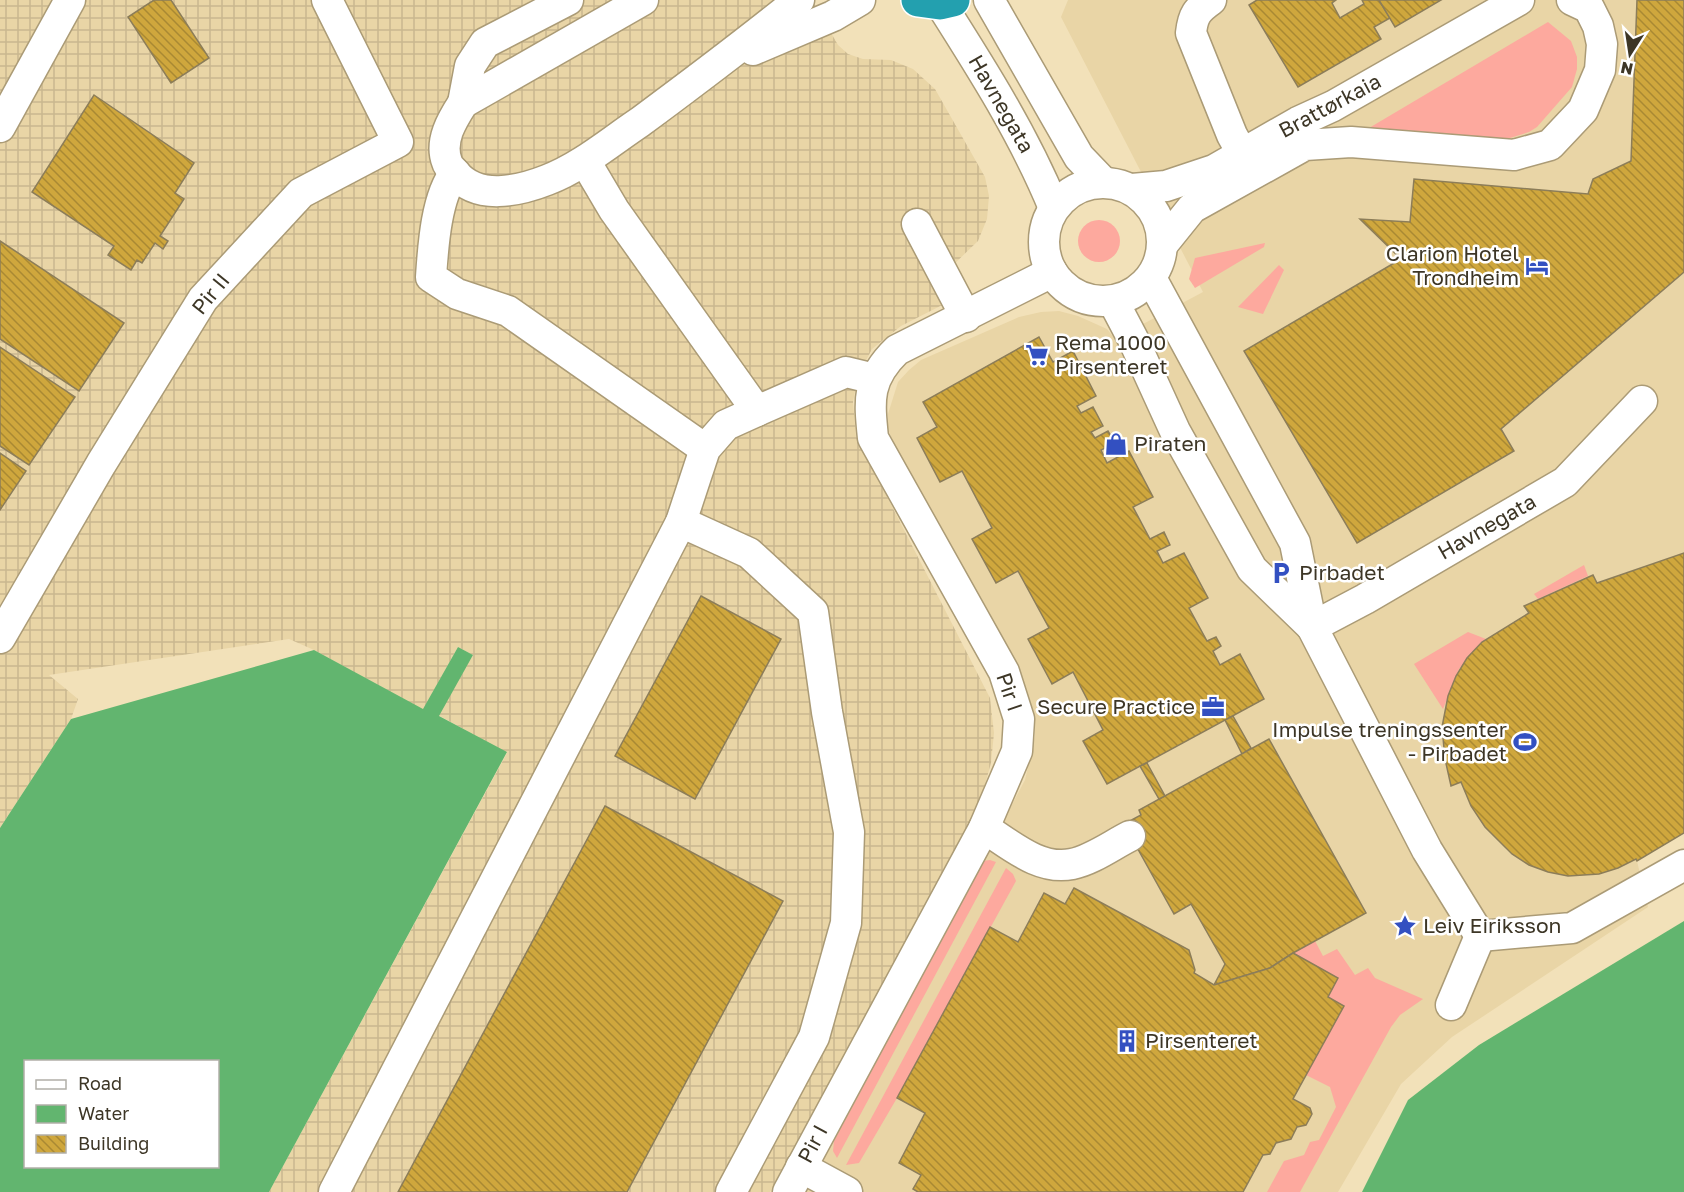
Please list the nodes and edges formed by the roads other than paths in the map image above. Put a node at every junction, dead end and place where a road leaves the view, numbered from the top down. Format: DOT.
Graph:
graph roads {
  1 [pos="70,0"];
  2 [pos="327,0"];
  3 [pos="568,0"];
  4 [pos="643,0"];
  5 [pos="799,0"];
  6 [pos="860,0"];
  7 [pos="989,0"];
  8 [pos="1211,0"];
  9 [pos="1520,0"];
  10 [pos="1572,0"];
  11 [pos="937,1"];
  12 [pos="720,64"];
  13 [pos="463,103"];
  14 [pos="0,126"];
  15 [pos="398,142"];
  16 [pos="449,160"];
  17 [pos="585,161"];
  18 [pos="1248,164"];
  19 [pos="1103,182"];
  20 [pos="1132,189"];
  21 [pos="1054,208"];
  22 [pos="917,224"];
  23 [pos="1163,244"];
  24 [pos="1052,272"];
  25 [pos="1151,278"];
  26 [pos="1113,301"];
  27 [pos="966,316"];
  28 [pos="1133,339"];
  29 [pos="1193,355"];
  30 [pos="875,379"];
  31 [pos="1642,401"];
  32 [pos="756,411"];
  33 [pos="705,449"];
  34 [pos="681,522"];
  35 [pos="1312,627"];
  36 [pos="0,638"];
  37 [pos="984,828"];
  38 [pos="1130,836"];
  39 [pos="1684,865"];
  40 [pos="1480,936"];
  41 [pos="1451,1005"];
  42 [pos="794,1180"];
  43 [pos="334,1192"];
  44 [pos="731,1192"];
  45 [pos="847,1192"];
  1 -- 14 [label="street"];
  2 -- 15 [label="street"];
  3 -- 13 [label="street"];
  4 -- 13 [label="street"];
  5 -- 12 [label="street"];
  6 -- 12 [label="street"];
  7 -- 19 [label="street, Havnegata"];
  8 -- 18 [label="street"];
  9 -- 18 [label="street, Brattørkaia"];
  10 -- 18 [label="street"];
  11 -- 21 [label="street, Havnegata"];
  12 -- 17 [label="street"];
  13 -- 16 [label="street"];
  15 -- 16 [label="street"];
  15 -- 36 [label="street, Pir II"];
  16 -- 17 [label="street"];
  16 -- 33 [label="street"];
  17 -- 32 [label="street"];
  18 -- 20 [label="street, Brattørkaia"];
  18 -- 23 [label="street"];
  19 -- 20 [label="street"];
  19 -- 21 [label="street"];
  20 -- 23 [label="street"];
  21 -- 24 [label="street"];
  22 -- 27 [label="street"];
  23 -- 25 [label="street"];
  24 -- 26 [label="street"];
  24 -- 27 [label="street, Pir I"];
  25 -- 26 [label="street"];
  25 -- 29 [label="street"];
  26 -- 28 [label="street"];
  27 -- 30 [label="street, Pir I"];
  28 -- 29 [label="street"];
  28 -- 35 [label="street"];
  29 -- 35 [label="street"];
  30 -- 32 [label="street"];
  30 -- 37 [label="street, Pir I"];
  31 -- 35 [label="street, Havnegata"];
  32 -- 33 [label="street"];
  33 -- 34 [label="street"];
  34 -- 43 [label="street"];
  34 -- 44 [label="street"];
  35 -- 40 [label="street"];
  37 -- 38 [label="street"];
  37 -- 42 [label="street, Pir I"];
  39 -- 40 [label="street"];
  40 -- 41 [label="street"];
  42 -- 45 [label="street"];
}
